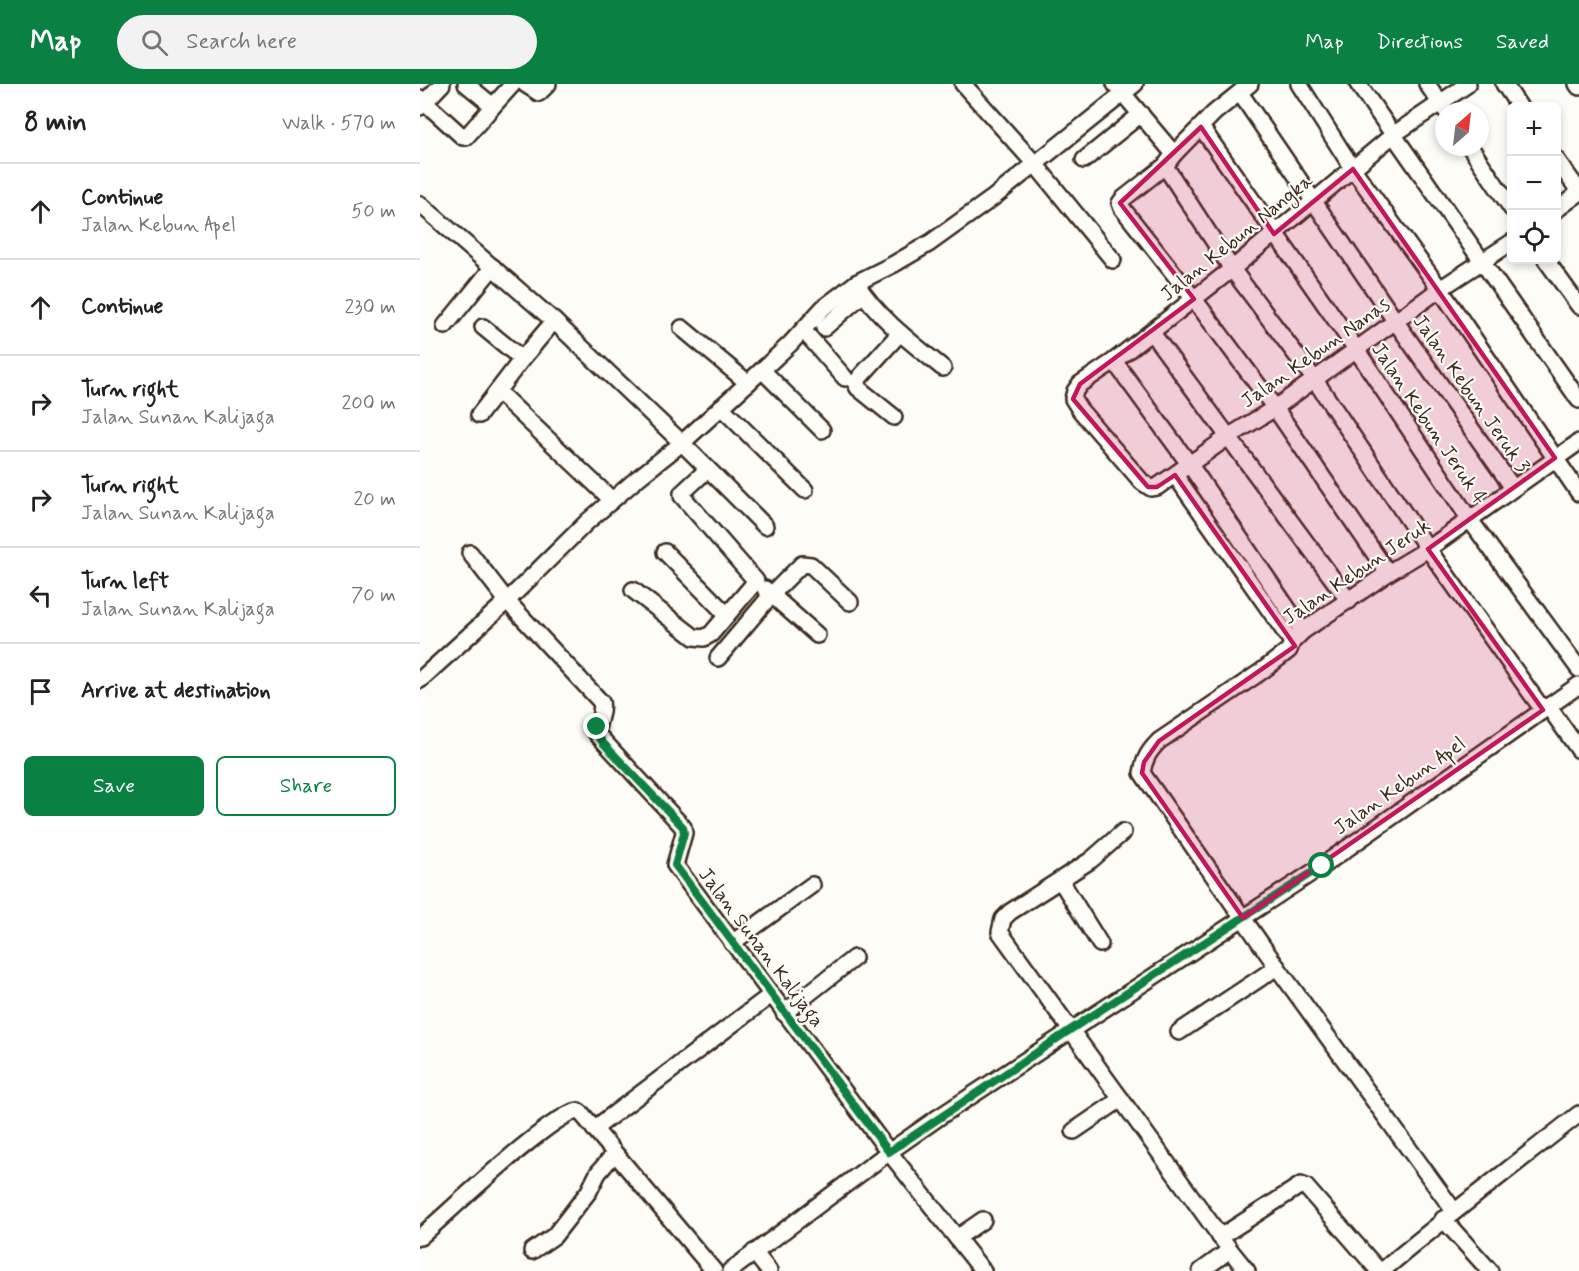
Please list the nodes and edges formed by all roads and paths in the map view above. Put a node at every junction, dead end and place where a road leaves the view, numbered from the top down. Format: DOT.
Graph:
graph roads {
  1 [pos="442,84"];
  2 [pos="466,84"];
  3 [pos="513,84"];
  4 [pos="525,84"];
  5 [pos="548,84"];
  6 [pos="963,84"];
  7 [pos="1299,84"];
  8 [pos="1358,84"];
  9 [pos="1427,84"];
  10 [pos="1437,84"];
  11 [pos="1468,84"];
  12 [pos="1504,84"];
  13 [pos="1124,87"];
  14 [pos="1245,88"];
  15 [pos="422,102"];
  16 [pos="1443,102"];
  17 [pos="1444,102"];
  18 [pos="1445,102"];
  19 [pos="1516,102"];
  20 [pos="494,106"];
  21 [pos="1435,109"];
  22 [pos="1142,114"];
  23 [pos="1201,127"];
  24 [pos="1393,135"];
  25 [pos="1476,156"];
  26 [pos="1486,156"];
  27 [pos="1084,160"];
  28 [pos="1170,160"];
  29 [pos="1035,164"];
  30 [pos="1561,165"];
  31 [pos="1353,169"];
  32 [pos="1507,188"];
  33 [pos="1579,192"];
  34 [pos="1314,202"];
  35 [pos="1507,202"];
  36 [pos="420,204"];
  37 [pos="1561,207"];
  38 [pos="1274,234"];
  39 [pos="1507,245"];
  40 [pos="1113,260"];
  41 [pos="1482,261"];
  42 [pos="1561,263"];
  43 [pos="1549,264"];
  44 [pos="493,267"];
  45 [pos="1232,269"];
  46 [pos="860,288"];
  47 [pos="1579,288"];
  48 [pos="1440,289"];
  49 [pos="1194,299"];
  50 [pos="1579,306"];
  51 [pos="554,321"];
  52 [pos="1396,322"];
  53 [pos="446,326"];
  54 [pos="483,327"];
  55 [pos="682,328"];
  56 [pos="824,328"];
  57 [pos="803,330"];
  58 [pos="900,333"];
  59 [pos="1152,333"];
  60 [pos="1356,349"];
  61 [pos="522,359"];
  62 [pos="1114,361"];
  63 [pos="943,368"];
  64 [pos="762,370"];
  65 [pos="845,378"];
  66 [pos="1315,380"];
  67 [pos="748,383"];
  68 [pos="498,392"];
  69 [pos="1579,400"];
  70 [pos="721,407"];
  71 [pos="1275,408"];
  72 [pos="479,415"];
  73 [pos="894,417"];
  74 [pos="822,430"];
  75 [pos="1228,437"];
  76 [pos="1579,441"];
  77 [pos="682,443"];
  78 [pos="1555,458"];
  79 [pos="1190,465"];
  80 [pos="708,469"];
  81 [pos="1175,475"];
  82 [pos="1142,482"];
  83 [pos="1513,488"];
  84 [pos="805,490"];
  85 [pos="1579,493"];
  86 [pos="612,500"];
  87 [pos="1470,520"];
  88 [pos="765,526"];
  89 [pos="1428,549"];
  90 [pos="665,552"];
  91 [pos="470,553"];
  92 [pos="1388,573"];
  93 [pos="756,581"];
  94 [pos="633,591"];
  95 [pos="772,594"];
  96 [pos="1349,601"];
  97 [pos="507,602"];
  98 [pos="850,602"];
  99 [pos="727,615"];
  100 [pos="817,635"];
  101 [pos="1297,637"];
  102 [pos="718,658"];
  103 [pos="1579,669"];
  104 [pos="420,680"];
  105 [pos="1579,686"];
  106 [pos="1546,708"];
  107 [pos="1579,750"];
  108 [pos="1123,832"];
  109 [pos="1061,881"];
  110 [pos="812,885"];
  111 [pos="1243,918"];
  112 [pos="732,943"];
  113 [pos="1100,944"];
  114 [pos="854,958"];
  115 [pos="1277,967"];
  116 [pos="771,995"];
  117 [pos="784,1013"];
  118 [pos="1070,1030"];
  119 [pos="1179,1032"];
  120 [pos="1121,1099"];
  121 [pos="1579,1113"];
  122 [pos="594,1129"];
  123 [pos="1074,1131"];
  124 [pos="889,1152"];
  125 [pos="614,1154"];
  126 [pos="1448,1215"];
  127 [pos="983,1220"];
  128 [pos="420,1237"];
  129 [pos="957,1238"];
  130 [pos="1220,1238"];
  131 [pos="1230,1250"];
  132 [pos="532,1251"];
  133 [pos="754,1252"];
  134 [pos="714,1271"];
  135 [pos="730,1271"];
  136 [pos="769,1271"];
  137 [pos="983,1271"];
  138 [pos="1201,1271"];
  139 [pos="1247,1271"];
  140 [pos="1381,1271"];
  141 [pos="1490,1271"];
  1 -- 15 [label="street"];
  2 -- 20 [label="street"];
  3 -- 20 [label="street"];
  4 -- 5 [label="street"];
  6 -- 29 [label="street"];
  7 -- 31 [label="street"];
  8 -- 24 [label="street"];
  9 -- 16 [label="street"];
  10 -- 17 [label="street"];
  11 -- 18 [label="street, Jalan Kebun Nangka"];
  12 -- 19 [label="street"];
  13 -- 22 [label="street"];
  13 -- 29 [label="street"];
  14 -- 23 [label="street"];
  14 -- 34 [label="street, Jalan Kebun Jeruk 3"];
  15 -- 20 [label="street"];
  21 -- 24 [label="street, Jalan Kebun Nangka"];
  22 -- 27 [label="street"];
  22 -- 28 [label="street"];
  23 -- 28 [label="street"];
  23 -- 38 [label="street, Jalan Kebun Jeruk 4"];
  24 -- 31 [label="street, Jalan Kebun Nangka"];
  24 -- 41 [label="street"];
  25 -- 35 [label="street"];
  26 -- 32 [label="street"];
  28 -- 45 [label="street"];
  28 -- 49 [label="street"];
  29 -- 40 [label="street"];
  29 -- 46 [label="street"];
  30 -- 33 [label="street"];
  31 -- 34 [label="street, Jalan Kebun Nangka"];
  31 -- 48 [label="street"];
  33 -- 37 [label="street"];
  34 -- 38 [label="street, Jalan Kebun Nangka"];
  34 -- 52 [label="street, Jalan Kebun Jeruk 3"];
  36 -- 44 [label="street"];
  38 -- 45 [label="street, Jalan Kebun Nangka"];
  38 -- 60 [label="street, Jalan Kebun Jeruk 4"];
  39 -- 41 [label="street, Jalan Kebun Nanas"];
  41 -- 48 [label="street, Jalan Kebun Nanas"];
  41 -- 69 [label="street"];
  42 -- 47 [label="street"];
  43 -- 50 [label="street"];
  44 -- 51 [label="street"];
  44 -- 53 [label="street"];
  45 -- 49 [label="street, Jalan Kebun Nangka"];
  45 -- 66 [label="street"];
  46 -- 56 [label="street"];
  46 -- 57 [label="street"];
  46 -- 58 [label="street"];
  48 -- 52 [label="street, Jalan Kebun Nanas"];
  48 -- 78 [label="street"];
  49 -- 59 [label="street, Jalan Kebun Nangka"];
  49 -- 71 [label="street"];
  51 -- 61 [label="street"];
  51 -- 77 [label="street"];
  52 -- 60 [label="street, Jalan Kebun Nanas"];
  52 -- 83 [label="street, Jalan Kebun Jeruk 3"];
  54 -- 61 [label="street"];
  55 -- 67 [label="street"];
  57 -- 64 [label="street"];
  57 -- 65 [label="street"];
  58 -- 63 [label="street"];
  58 -- 73 [label="street"];
  59 -- 62 [label="street, Jalan Kebun Nangka"];
  59 -- 75 [label="street"];
  60 -- 66 [label="street, Jalan Kebun Nanas"];
  60 -- 87 [label="street, Jalan Kebun Jeruk 4"];
  61 -- 68 [label="street"];
  62 -- 79 [label="street"];
  62 -- 82 [label="street, Jalan Kebun Nangka"];
  64 -- 67 [label="street"];
  64 -- 74 [label="street"];
  66 -- 71 [label="street, Jalan Kebun Nanas"];
  66 -- 89 [label="street"];
  67 -- 70 [label="street"];
  68 -- 72 [label="street"];
  68 -- 86 [label="street"];
  70 -- 77 [label="street"];
  70 -- 84 [label="street"];
  71 -- 75 [label="street, Jalan Kebun Nanas"];
  71 -- 92 [label="street"];
  75 -- 79 [label="street, Jalan Kebun Nanas"];
  75 -- 96 [label="street"];
  76 -- 78 [label="street, Jalan Kebun Jeruk"];
  77 -- 80 [label="street"];
  77 -- 86 [label="street"];
  78 -- 83 [label="street, Jalan Kebun Jeruk"];
  78 -- 85 [label="street"];
  79 -- 81 [label="street, Jalan Kebun Nanas"];
  79 -- 101 [label="street"];
  80 -- 88 [label="street"];
  80 -- 93 [label="street"];
  81 -- 82 [label="street, Jalan Kebun Nanas"];
  81 -- 101 [label="street, Jalan Kebun Jeruk"];
  83 -- 87 [label="street, Jalan Kebun Jeruk"];
  86 -- 97 [label="street"];
  87 -- 89 [label="street, Jalan Kebun Jeruk"];
  87 -- 103 [label="street, Jalan Kebun Jeruk 4"];
  89 -- 92 [label="street, Jalan Kebun Jeruk"];
  89 -- 106 [label="street"];
  90 -- 99 [label="street"];
  91 -- 97 [label="street"];
  92 -- 96 [label="street, Jalan Kebun Jeruk"];
  93 -- 95 [label="street"];
  93 -- 99 [label="street"];
  94 -- 99 [label="street"];
  95 -- 98 [label="street"];
  95 -- 100 [label="street"];
  95 -- 102 [label="street"];
  96 -- 101 [label="street, Jalan Kebun Jeruk"];
  97 -- 104 [label="street"];
  97 -- 112 [label="street, Jalan Sunan Kalijaga"];
  101 -- 111 [label="street"];
  105 -- 106 [label="street, Jalan Kebun Apel"];
  106 -- 107 [label="street"];
  106 -- 111 [label="street, Jalan Kebun Apel"];
  108 -- 109 [label="street"];
  109 -- 113 [label="street"];
  109 -- 118 [label="street"];
  110 -- 112 [label="street"];
  111 -- 115 [label="street"];
  111 -- 118 [label="street, Jalan Kebun Apel"];
  112 -- 116 [label="street, Jalan Sunan Kalijaga"];
  114 -- 117 [label="street"];
  115 -- 119 [label="street"];
  115 -- 126 [label="street"];
  116 -- 117 [label="street, Jalan Sunan Kalijaga"];
  116 -- 122 [label="street"];
  117 -- 124 [label="street, Jalan Sunan Kalijaga"];
  118 -- 120 [label="street"];
  118 -- 124 [label="street, Jalan Kebun Apel"];
  120 -- 123 [label="street"];
  120 -- 130 [label="street"];
  121 -- 126 [label="street"];
  122 -- 125 [label="street"];
  122 -- 128 [label="street"];
  124 -- 129 [label="street, Jalan Sunan Kalijaga"];
  124 -- 133 [label="street, Jalan Kebun Apel"];
  125 -- 132 [label="street"];
  125 -- 134 [label="street"];
  126 -- 140 [label="street"];
  126 -- 141 [label="street"];
  127 -- 129 [label="street"];
  129 -- 137 [label="street, Jalan Sunan Kalijaga"];
  130 -- 131 [label="street"];
  130 -- 140 [label="street"];
  131 -- 138 [label="street"];
  131 -- 139 [label="street"];
  133 -- 135 [label="street, Jalan Kebun Apel"];
  133 -- 136 [label="street"];
}
